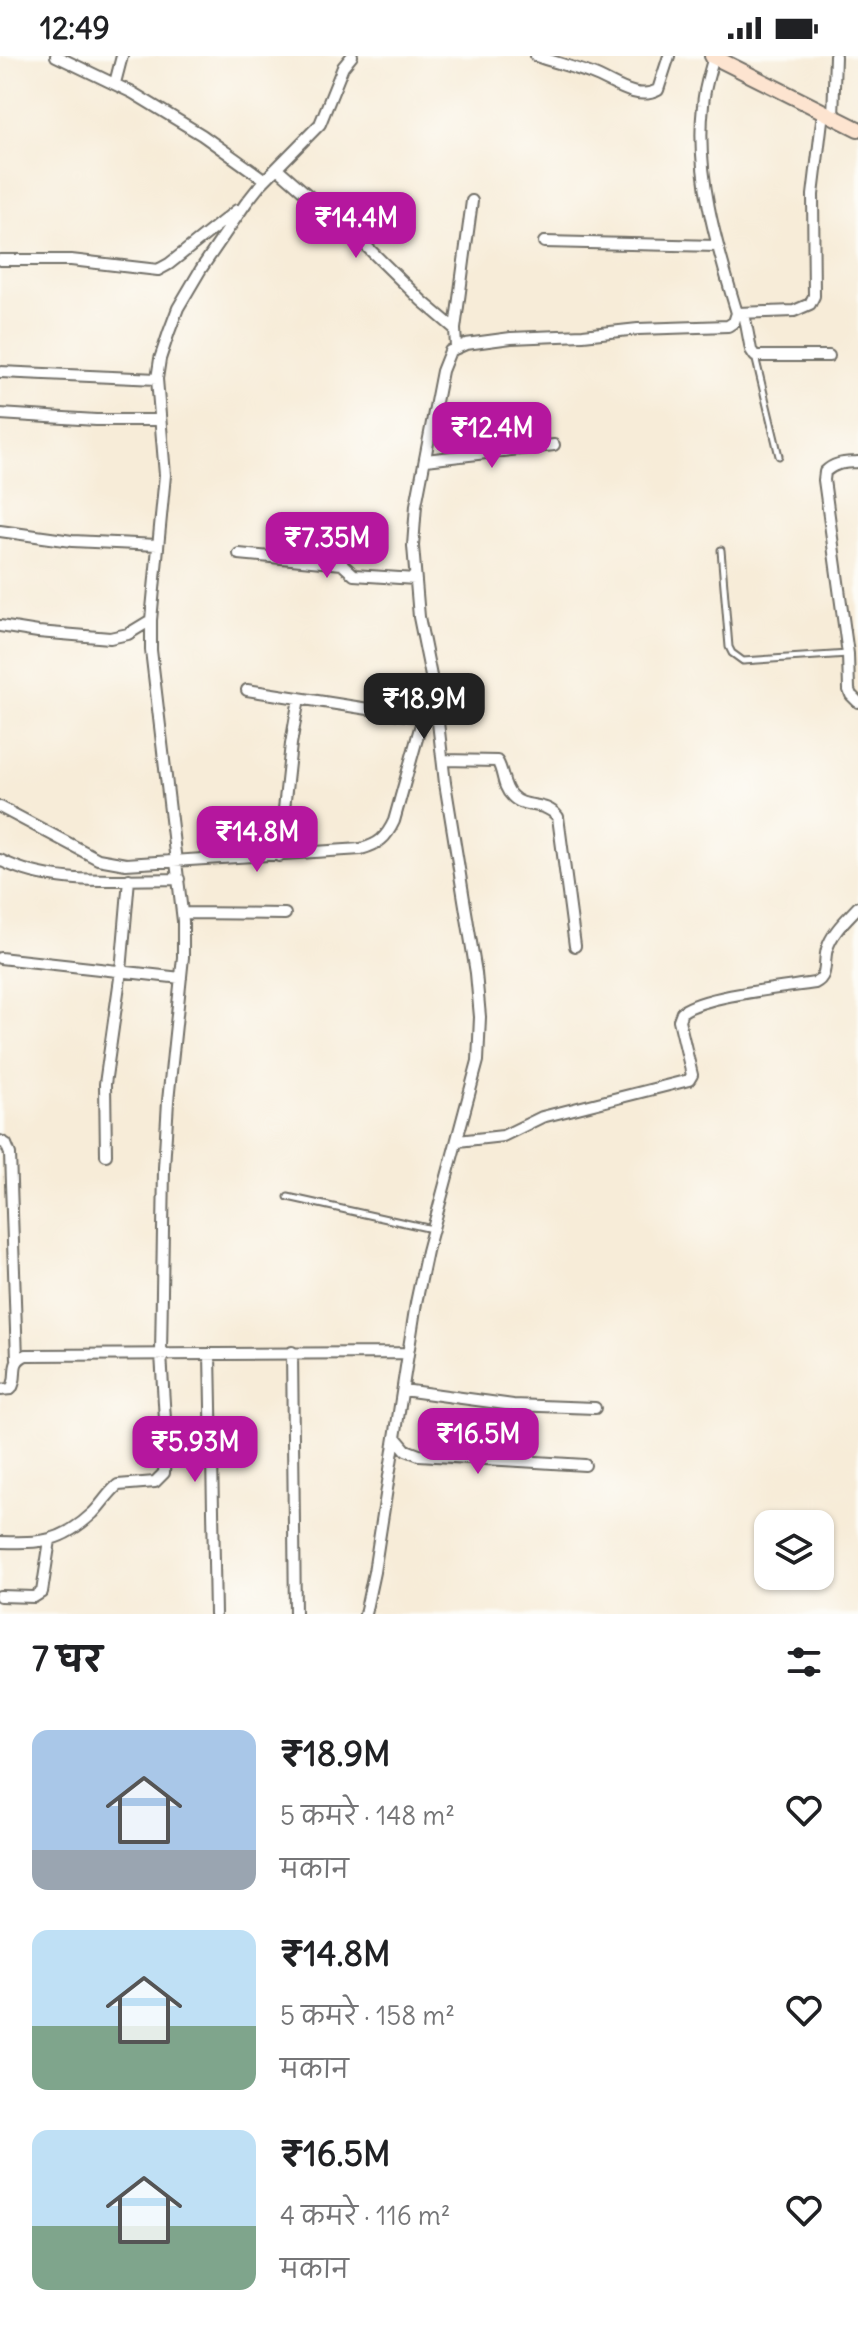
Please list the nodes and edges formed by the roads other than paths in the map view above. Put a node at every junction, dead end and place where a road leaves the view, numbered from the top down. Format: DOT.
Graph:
graph roads {
  1 [pos="56,56"];
  2 [pos="122,56"];
  3 [pos="352,56"];
  4 [pos="536,56"];
  5 [pos="669,56"];
  6 [pos="713,56"];
  7 [pos="835,56"];
  8 [pos="115,83"];
  9 [pos="828,115"];
  10 [pos="858,129"];
  11 [pos="277,168"];
  12 [pos="265,180"];
  13 [pos="472,201"];
  14 [pos="246,203"];
  15 [pos="544,242"];
  16 [pos="717,246"];
  17 [pos="0,260"];
  18 [pos="741,313"];
  19 [pos="455,329"];
  20 [pos="456,347"];
  21 [pos="755,356"];
  22 [pos="829,356"];
  23 [pos="0,372"];
  24 [pos="157,379"];
  25 [pos="0,414"];
  26 [pos="160,420"];
  27 [pos="554,445"];
  28 [pos="779,456"];
  29 [pos="426,460"];
  30 [pos="858,462"];
  31 [pos="0,531"];
  32 [pos="158,545"];
  33 [pos="721,550"];
  34 [pos="239,554"];
  35 [pos="415,579"];
  36 [pos="151,620"];
  37 [pos="0,626"];
  38 [pos="853,654"];
  39 [pos="247,690"];
  40 [pos="299,698"];
  41 [pos="858,702"];
  42 [pos="430,718"];
  43 [pos="443,760"];
  44 [pos="0,807"];
  45 [pos="279,856"];
  46 [pos="0,860"];
  47 [pos="178,870"];
  48 [pos="129,879"];
  49 [pos="858,907"];
  50 [pos="182,913"];
  51 [pos="285,914"];
  52 [pos="575,946"];
  53 [pos="0,958"];
  54 [pos="121,971"];
  55 [pos="181,978"];
  56 [pos="0,1141"];
  57 [pos="458,1141"];
  58 [pos="106,1155"];
  59 [pos="288,1197"];
  60 [pos="433,1229"];
  61 [pos="292,1352"];
  62 [pos="408,1353"];
  63 [pos="161,1354"];
  64 [pos="210,1354"];
  65 [pos="17,1359"];
  66 [pos="0,1390"];
  67 [pos="403,1390"];
  68 [pos="595,1408"];
  69 [pos="395,1437"];
  70 [pos="585,1465"];
  71 [pos="50,1540"];
  72 [pos="0,1542"];
  73 [pos="0,1596"];
  74 [pos="215,1614"];
  75 [pos="295,1614"];
  76 [pos="365,1614"];
  1 -- 8 [label="street"];
  2 -- 8 [label="street"];
  3 -- 11 [label="street"];
  4 -- 5 [label="street"];
  6 -- 9 [label="main road"];
  6 -- 16 [label="street"];
  7 -- 9 [label="street"];
  8 -- 12 [label="street"];
  9 -- 10 [label="main road"];
  9 -- 18 [label="street"];
  11 -- 12 [label="street"];
  11 -- 19 [label="street"];
  12 -- 14 [label="street"];
  13 -- 19 [label="street"];
  14 -- 17 [label="street"];
  14 -- 24 [label="street"];
  15 -- 16 [label="street"];
  16 -- 18 [label="street"];
  18 -- 20 [label="street"];
  18 -- 21 [label="street"];
  19 -- 20 [label="street"];
  20 -- 29 [label="street"];
  21 -- 22 [label="street"];
  21 -- 28 [label="lane"];
  23 -- 24 [label="street"];
  24 -- 26 [label="street"];
  25 -- 26 [label="street"];
  26 -- 32 [label="street"];
  27 -- 29 [label="street"];
  29 -- 35 [label="street"];
  30 -- 38 [label="street"];
  31 -- 32 [label="street"];
  32 -- 36 [label="street"];
  33 -- 38 [label="lane"];
  34 -- 35 [label="street"];
  35 -- 42 [label="street"];
  36 -- 37 [label="street"];
  36 -- 47 [label="street"];
  38 -- 41 [label="street"];
  39 -- 40 [label="street"];
  40 -- 42 [label="street"];
  40 -- 45 [label="street"];
  42 -- 43 [label="street"];
  42 -- 45 [label="street"];
  43 -- 52 [label="street"];
  43 -- 57 [label="street"];
  44 -- 47 [label="street"];
  45 -- 47 [label="street"];
  46 -- 48 [label="street"];
  47 -- 48 [label="street"];
  47 -- 50 [label="street"];
  48 -- 54 [label="street"];
  49 -- 57 [label="street"];
  50 -- 51 [label="street"];
  50 -- 55 [label="street"];
  53 -- 54 [label="street"];
  54 -- 55 [label="street"];
  54 -- 58 [label="street"];
  55 -- 63 [label="street"];
  56 -- 65 [label="street"];
  57 -- 60 [label="street"];
  59 -- 60 [label="lane"];
  60 -- 62 [label="street"];
  61 -- 62 [label="street"];
  61 -- 64 [label="street"];
  61 -- 75 [label="street"];
  62 -- 67 [label="street"];
  63 -- 64 [label="street"];
  63 -- 65 [label="street"];
  63 -- 71 [label="street"];
  64 -- 74 [label="street"];
  65 -- 66 [label="street"];
  67 -- 68 [label="street"];
  67 -- 69 [label="street"];
  69 -- 70 [label="street"];
  69 -- 76 [label="street"];
  71 -- 72 [label="street"];
  71 -- 73 [label="street"];
}
